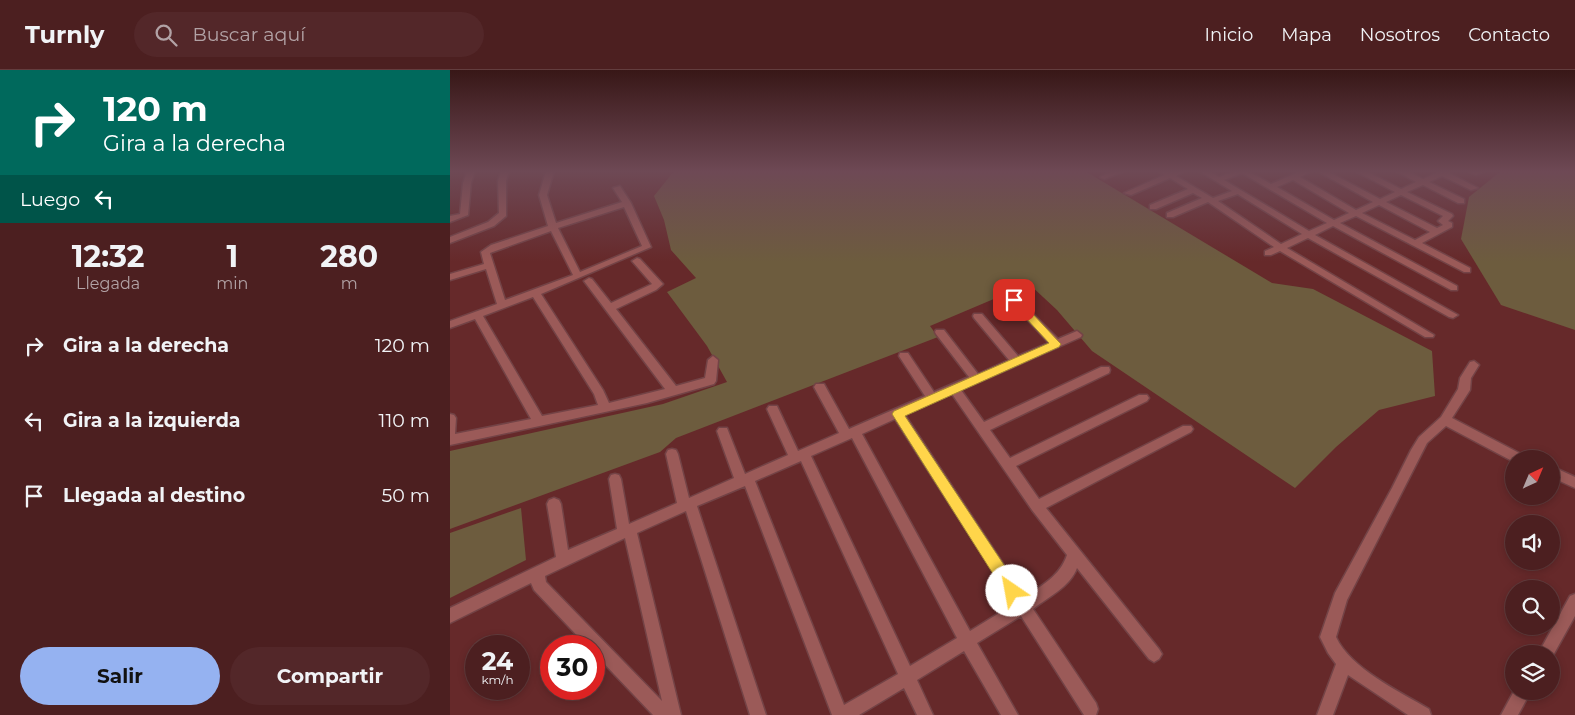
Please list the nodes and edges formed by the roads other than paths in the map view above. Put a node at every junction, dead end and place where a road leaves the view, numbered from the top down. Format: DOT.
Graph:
graph roads {
  1 [pos="465,201"];
  2 [pos="503,201"];
  3 [pos="545,201"];
  4 [pos="1167,201"];
  5 [pos="1207,201"];
  6 [pos="1212,201"];
  7 [pos="1255,201"];
  8 [pos="1294,201"];
  9 [pos="1336,201"];
  10 [pos="1376,201"];
  11 [pos="1383,201"];
  12 [pos="1420,201"];
  13 [pos="627,203"];
  14 [pos="1379,203"];
  15 [pos="1153,207"];
  16 [pos="1356,213"];
  17 [pos="464,215"];
  18 [pos="1170,215"];
  19 [pos="450,218"];
  20 [pos="1332,223"];
  21 [pos="553,227"];
  22 [pos="1437,232"];
  23 [pos="467,234"];
  24 [pos="1308,234"];
  25 [pos="450,240"];
  26 [pos="1415,243"];
  27 [pos="1280,247"];
  28 [pos="1268,253"];
  29 [pos="638,261"];
  30 [pos="490,264"];
  31 [pos="1467,270"];
  32 [pos="578,276"];
  33 [pos="450,277"];
  34 [pos="589,281"];
  35 [pos="1454,288"];
  36 [pos="535,292"];
  37 [pos="1014,300"];
  38 [pos="502,305"];
  39 [pos="609,308"];
  40 [pos="478,315"];
  41 [pos="1453,315"];
  42 [pos="978,316"];
  43 [pos="450,325"];
  44 [pos="940,332"];
  45 [pos="1077,335"];
  46 [pos="1429,335"];
  47 [pos="1056,344"];
  48 [pos="904,356"];
  49 [pos="713,360"];
  50 [pos="1017,362"];
  51 [pos="1474,365"];
  52 [pos="1105,370"];
  53 [pos="977,380"];
  54 [pos="820,387"];
  55 [pos="955,390"];
  56 [pos="674,391"];
  57 [pos="1143,398"];
  58 [pos="933,399"];
  59 [pos="605,408"];
  60 [pos="773,409"];
  61 [pos="898,414"];
  62 [pos="450,418"];
  63 [pos="538,420"];
  64 [pos="1445,420"];
  65 [pos="982,428"];
  66 [pos="1187,429"];
  67 [pos="450,432"];
  68 [pos="723,432"];
  69 [pos="851,434"];
  70 [pos="450,440"];
  71 [pos="1505,452"];
  72 [pos="672,454"];
  73 [pos="799,457"];
  74 [pos="1008,464"];
  75 [pos="1560,476"];
  76 [pos="615,479"];
  77 [pos="745,480"];
  78 [pos="1575,483"];
  79 [pos="554,504"];
  80 [pos="687,505"];
  81 [pos="1037,506"];
  82 [pos="627,531"];
  83 [pos="1074,554"];
  84 [pos="563,560"];
  85 [pos="537,572"];
  86 [pos="1575,601"];
  87 [pos="1023,607"];
  88 [pos="450,616"];
  89 [pos="967,641"];
  90 [pos="1551,645"];
  91 [pos="1154,654"];
  92 [pos="1344,663"];
  93 [pos="907,677"];
  94 [pos="1517,700"];
  95 [pos="1090,708"];
  96 [pos="664,715"];
  97 [pos="673,715"];
  98 [pos="758,715"];
  99 [pos="840,715"];
  100 [pos="844,715"];
  101 [pos="926,715"];
  102 [pos="1010,715"];
  103 [pos="1325,715"];
  104 [pos="1423,715"];
  105 [pos="1508,715"];
  1 -- 17 [label="street"];
  2 -- 23 [label="street"];
  3 -- 21 [label="street"];
  4 -- 15 [label="street"];
  5 -- 18 [label="street"];
  6 -- 27 [label="street"];
  7 -- 24 [label="street"];
  8 -- 20 [label="street"];
  9 -- 16 [label="street"];
  10 -- 14 [label="street"];
  11 -- 14 [label="street"];
  12 -- 22 [label="street"];
  13 -- 21 [label="street"];
  13 -- 32 [label="street"];
  14 -- 16 [label="street"];
  14 -- 22 [label="street"];
  16 -- 20 [label="street"];
  16 -- 26 [label="street"];
  17 -- 19 [label="street"];
  17 -- 23 [label="street"];
  20 -- 24 [label="street"];
  20 -- 35 [label="street"];
  21 -- 30 [label="street"];
  21 -- 32 [label="street"];
  22 -- 26 [label="street"];
  23 -- 25 [label="street"];
  24 -- 27 [label="street"];
  24 -- 41 [label="street"];
  26 -- 31 [label="street"];
  27 -- 28 [label="street"];
  27 -- 46 [label="street"];
  29 -- 39 [label="street"];
  30 -- 33 [label="street"];
  30 -- 38 [label="street"];
  32 -- 36 [label="street"];
  34 -- 39 [label="street"];
  36 -- 38 [label="street"];
  36 -- 59 [label="street"];
  37 -- 47 [label="street"];
  38 -- 40 [label="street"];
  39 -- 56 [label="street"];
  40 -- 43 [label="street"];
  40 -- 63 [label="street"];
  42 -- 50 [label="street"];
  44 -- 53 [label="street"];
  45 -- 47 [label="street"];
  47 -- 50 [label="street"];
  48 -- 58 [label="street"];
  49 -- 56 [label="street"];
  50 -- 53 [label="street"];
  51 -- 64 [label="street"];
  52 -- 65 [label="street"];
  53 -- 55 [label="street"];
  54 -- 69 [label="street"];
  55 -- 58 [label="street"];
  55 -- 65 [label="street"];
  56 -- 59 [label="street"];
  57 -- 74 [label="street"];
  58 -- 61 [label="street"];
  59 -- 63 [label="street"];
  60 -- 73 [label="street"];
  61 -- 69 [label="street"];
  61 -- 87 [label="street"];
  62 -- 67 [label="street"];
  63 -- 70 [label="street"];
  64 -- 71 [label="street"];
  64 -- 92 [label="street"];
  65 -- 74 [label="street"];
  66 -- 81 [label="street"];
  68 -- 77 [label="street"];
  69 -- 73 [label="street"];
  69 -- 89 [label="street"];
  72 -- 80 [label="street"];
  73 -- 77 [label="street"];
  73 -- 93 [label="street"];
  74 -- 81 [label="street"];
  75 -- 78 [label="street"];
  76 -- 82 [label="street"];
  77 -- 80 [label="street"];
  77 -- 99 [label="street"];
  79 -- 84 [label="street"];
  80 -- 82 [label="street"];
  80 -- 98 [label="street"];
  81 -- 83 [label="street"];
  82 -- 84 [label="street"];
  82 -- 97 [label="street"];
  83 -- 87 [label="street"];
  83 -- 91 [label="street"];
  84 -- 85 [label="street"];
  85 -- 88 [label="street"];
  85 -- 96 [label="street"];
  86 -- 90 [label="street"];
  87 -- 89 [label="street"];
  87 -- 95 [label="street"];
  89 -- 93 [label="street"];
  89 -- 102 [label="street"];
  92 -- 103 [label="street"];
  92 -- 104 [label="street"];
  93 -- 100 [label="street"];
  93 -- 101 [label="street"];
  94 -- 105 [label="street"];
}
